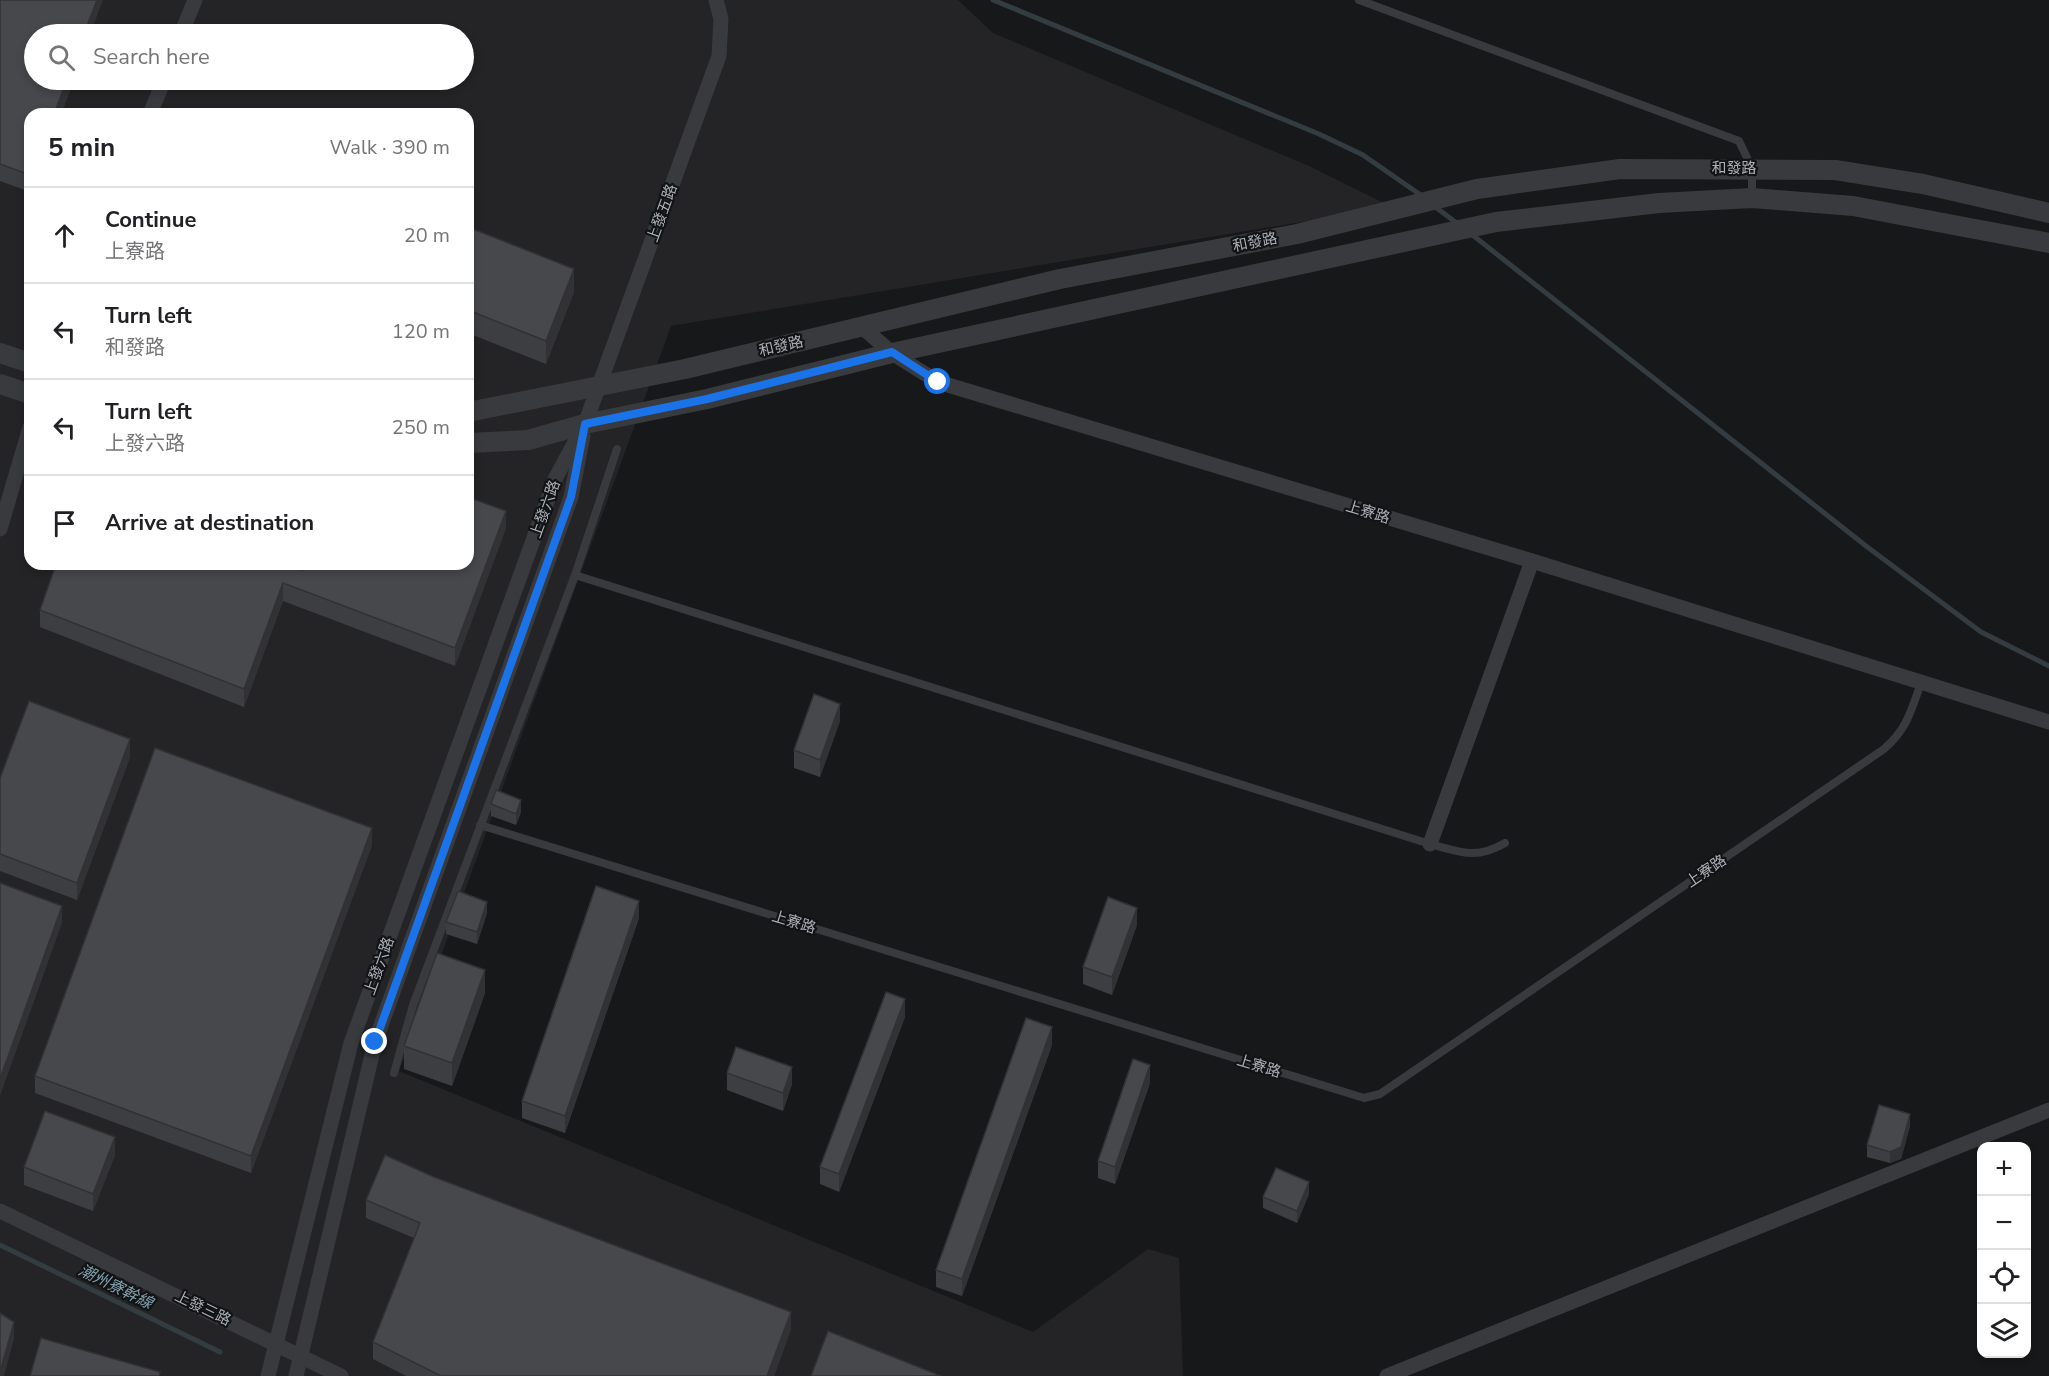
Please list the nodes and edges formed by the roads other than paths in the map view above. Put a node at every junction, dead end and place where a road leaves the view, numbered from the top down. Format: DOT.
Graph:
graph roads {
  1 [pos="195,0"];
  2 [pos="716,0"];
  3 [pos="1359,0"];
  4 [pos="185,24"];
  5 [pos="160,90"];
  6 [pos="152,108"];
  7 [pos="1752,168"];
  8 [pos="1752,198"];
  9 [pos="2049,213"];
  10 [pos="2049,243"];
  11 [pos="862,327"];
  12 [pos="892,352"];
  13 [pos="0,353"];
  14 [pos="24,361"];
  15 [pos="0,384"];
  16 [pos="599,387"];
  17 [pos="24,392"];
  18 [pos="474,411"];
  19 [pos="585,424"];
  20 [pos="474,443"];
  21 [pos="24,447"];
  22 [pos="617,449"];
  23 [pos="0,529"];
  24 [pos="1532,561"];
  25 [pos="575,575"];
  26 [pos="1921,683"];
  27 [pos="2049,722"];
  28 [pos="480,825"];
  29 [pos="1505,843"];
  30 [pos="1430,844"];
  31 [pos="394,1073"];
  32 [pos="2049,1110"];
  33 [pos="0,1211"];
  34 [pos="276,1344"];
  35 [pos="301,1356"];
  36 [pos="268,1376"];
  37 [pos="296,1376"];
  38 [pos="341,1376"];
  39 [pos="1387,1376"];
  1 -- 4 [label="street"];
  2 -- 16 [label="street, 上發五路"];
  3 -- 7 [label="lane"];
  5 -- 6 [label="street"];
  7 -- 8 [label="lane"];
  7 -- 9 [label="street, 和發路"];
  7 -- 11 [label="street, 和發路"];
  8 -- 10 [label="street, 和發路"];
  8 -- 12 [label="street, 和發路"];
  11 -- 12 [label="street, 上寮路"];
  11 -- 16 [label="street, 和發路"];
  12 -- 19 [label="street, 和發路"];
  12 -- 24 [label="street, 上寮路"];
  13 -- 14 [label="street"];
  15 -- 17 [label="street"];
  16 -- 18 [label="street, 和發路"];
  16 -- 19 [label="street, 上發五路"];
  19 -- 20 [label="street, 和發路"];
  19 -- 34 [label="street, 上發六路"];
  19 -- 35 [label="street, 上發六路"];
  21 -- 23 [label="street"];
  22 -- 25 [label="lane"];
  24 -- 26 [label="street, 上寮路"];
  24 -- 30 [label="street"];
  25 -- 28 [label="lane"];
  25 -- 30 [label="lane"];
  26 -- 27 [label="street, 上寮路"];
  26 -- 28 [label="lane, 上寮路"];
  28 -- 31 [label="lane"];
  29 -- 30 [label="lane"];
  32 -- 39 [label="street"];
  33 -- 34 [label="street, 上發三路"];
  34 -- 35 [label="street, 上發三路"];
  34 -- 36 [label="street, 上發六路"];
  35 -- 37 [label="street, 上發六路"];
  35 -- 38 [label="street, 上發三路"];
}
